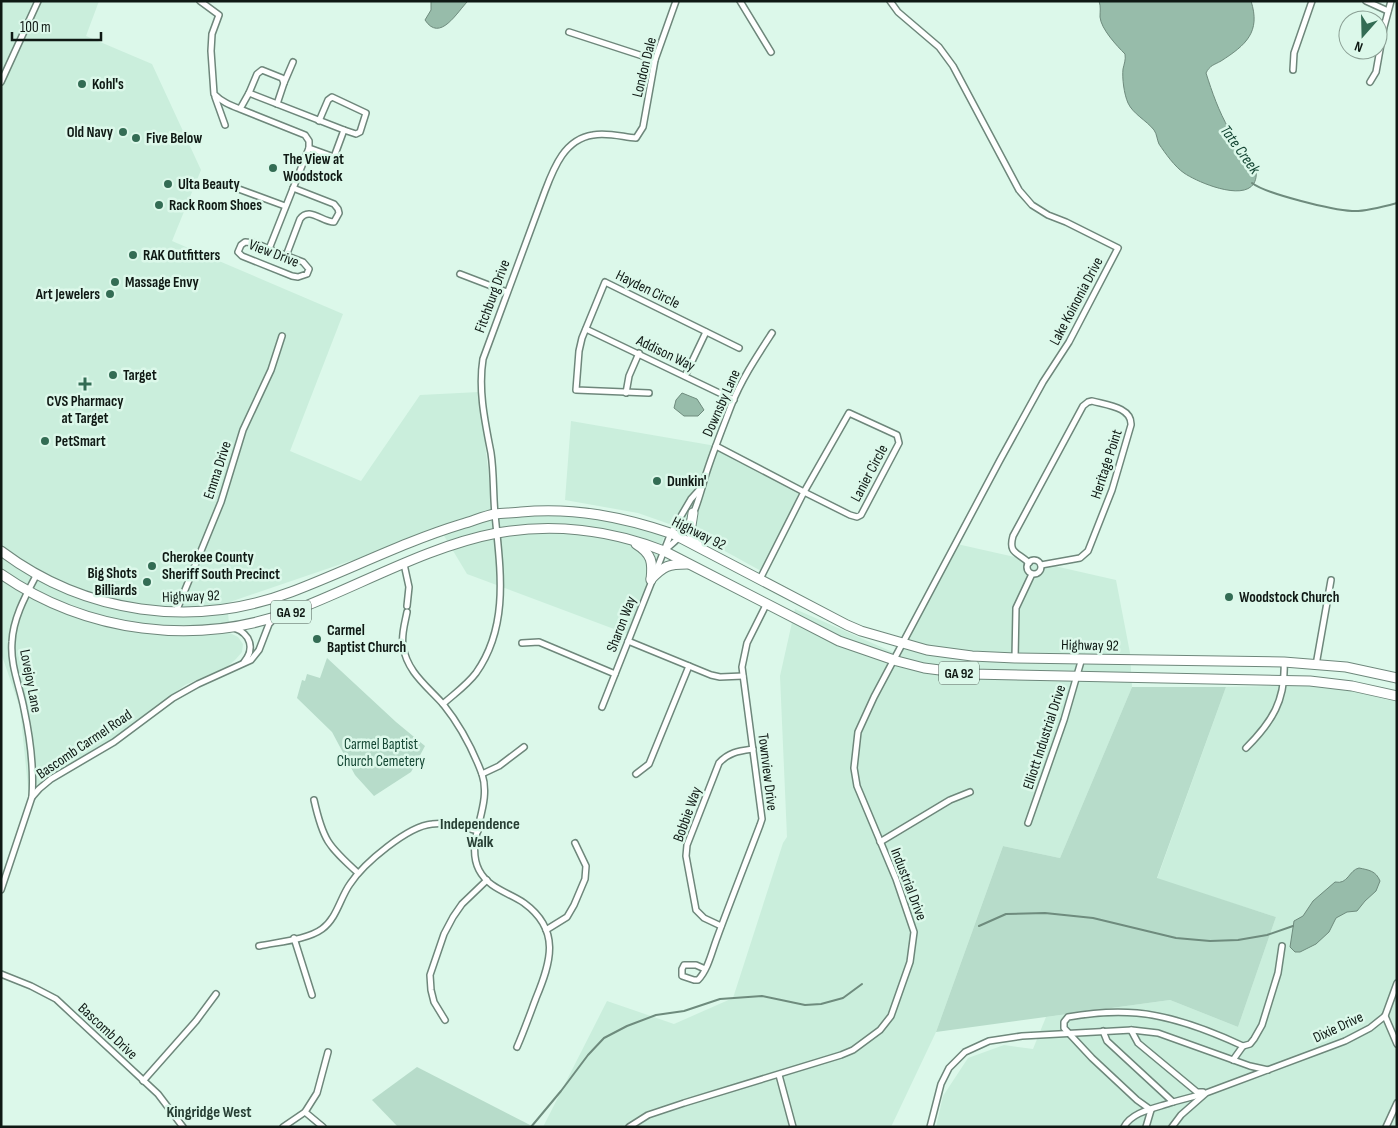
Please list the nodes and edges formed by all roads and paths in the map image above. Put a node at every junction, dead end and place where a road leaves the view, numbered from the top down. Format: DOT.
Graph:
graph roads {
  1 [pos="38,1"];
  2 [pos="200,1"];
  3 [pos="676,1"];
  4 [pos="740,1"];
  5 [pos="890,1"];
  6 [pos="1312,1"];
  7 [pos="1366,1"];
  8 [pos="1391,1"];
  9 [pos="1386,10"];
  10 [pos="1388,11"];
  11 [pos="569,32"];
  12 [pos="771,52"];
  13 [pos="655,60"];
  14 [pos="1378,60"];
  15 [pos="293,62"];
  16 [pos="1294,70"];
  17 [pos="1,82"];
  18 [pos="1370,82"];
  19 [pos="284,83"];
  20 [pos="249,93"];
  21 [pos="214,94"];
  22 [pos="277,104"];
  23 [pos="240,109"];
  24 [pos="319,121"];
  25 [pos="225,125"];
  26 [pos="344,130"];
  27 [pos="636,138"];
  28 [pos="309,148"];
  29 [pos="225,184"];
  30 [pos="293,188"];
  31 [pos="285,206"];
  32 [pos="270,249"];
  33 [pos="286,256"];
  34 [pos="460,274"];
  35 [pos="507,292"];
  36 [pos="586,329"];
  37 [pos="706,332"];
  38 [pos="772,333"];
  39 [pos="282,336"];
  40 [pos="739,348"];
  41 [pos="638,353"];
  42 [pos="685,376"];
  43 [pos="626,393"];
  44 [pos="649,393"];
  45 [pos="734,400"];
  46 [pos="716,446"];
  47 [pos="701,488"];
  48 [pos="804,492"];
  49 [pos="693,513"];
  50 [pos="495,514"];
  51 [pos="498,533"];
  52 [pos="670,533"];
  53 [pos="680,537"];
  54 [pos="628,539"];
  55 [pos="700,548"];
  56 [pos="1,551"];
  57 [pos="664,551"];
  58 [pos="1029,562"];
  59 [pos="404,564"];
  60 [pos="691,564"];
  61 [pos="1041,565"];
  62 [pos="1,574"];
  63 [pos="37,574"];
  64 [pos="1032,574"];
  65 [pos="760,579"];
  66 [pos="651,580"];
  67 [pos="1331,580"];
  68 [pos="28,591"];
  69 [pos="767,603"];
  70 [pos="176,612"];
  71 [pos="278,616"];
  72 [pos="231,627"];
  73 [pos="628,641"];
  74 [pos="522,642"];
  75 [pos="902,644"];
  76 [pos="1015,658"];
  77 [pos="1082,658"];
  78 [pos="894,660"];
  79 [pos="1284,662"];
  80 [pos="1316,664"];
  81 [pos="689,666"];
  82 [pos="237,667"];
  83 [pos="615,674"];
  84 [pos="744,676"];
  85 [pos="1077,676"];
  86 [pos="1397,678"];
  87 [pos="1285,680"];
  88 [pos="1397,696"];
  89 [pos="443,704"];
  90 [pos="602,707"];
  91 [pos="524,747"];
  92 [pos="1246,748"];
  93 [pos="753,749"];
  94 [pos="482,774"];
  95 [pos="636,774"];
  96 [pos="970,792"];
  97 [pos="32,797"];
  98 [pos="314,800"];
  99 [pos="1028,823"];
  100 [pos="478,831"];
  101 [pos="880,842"];
  102 [pos="575,843"];
  103 [pos="358,873"];
  104 [pos="487,880"];
  105 [pos="1,890"];
  106 [pos="721,926"];
  107 [pos="546,930"];
  108 [pos="294,938"];
  109 [pos="259,946"];
  110 [pos="1282,946"];
  111 [pos="705,969"];
  112 [pos="1,974"];
  113 [pos="1397,983"];
  114 [pos="216,994"];
  115 [pos="312,995"];
  116 [pos="1385,1016"];
  117 [pos="445,1020"];
  118 [pos="1131,1030"];
  119 [pos="1103,1031"];
  120 [pos="1068,1033"];
  121 [pos="1397,1044"];
  122 [pos="1243,1046"];
  123 [pos="517,1047"];
  124 [pos="328,1052"];
  125 [pos="1233,1060"];
  126 [pos="1268,1070"];
  127 [pos="778,1075"];
  128 [pos="143,1081"];
  129 [pos="1206,1093"];
  130 [pos="1173,1102"];
  131 [pos="1397,1103"];
  132 [pos="1150,1110"];
  133 [pos="305,1112"];
  134 [pos="183,1127"];
  135 [pos="283,1127"];
  136 [pos="323,1127"];
  137 [pos="629,1127"];
  138 [pos="793,1127"];
  139 [pos="930,1127"];
  140 [pos="1124,1127"];
  141 [pos="1146,1127"];
  142 [pos="1172,1127"];
  143 [pos="1386,1127"];
  1 -- 17 [label="street"];
  2 -- 21 [label="street"];
  3 -- 13 [label="street, London Dale"];
  4 -- 12 [label="street"];
  5 -- 75 [label="street, Lake Koinonia Drive"];
  6 -- 16 [label="street"];
  7 -- 9 [label="street"];
  8 -- 10 [label="street"];
  11 -- 13 [label="street"];
  13 -- 27 [label="street, London Dale"];
  14 -- 18 [label="street"];
  15 -- 19 [label="street"];
  19 -- 20 [label="street"];
  19 -- 22 [label="street"];
  20 -- 22 [label="street"];
  20 -- 23 [label="street"];
  21 -- 23 [label="street"];
  21 -- 25 [label="street"];
  22 -- 24 [label="street"];
  23 -- 28 [label="street"];
  24 -- 26 [label="street"];
  24 -- 26 [label="street"];
  26 -- 28 [label="street"];
  27 -- 35 [label="street, Fitchburg Drive"];
  28 -- 30 [label="street, View Drive"];
  29 -- 31 [label="street"];
  30 -- 31 [label="street, View Drive"];
  30 -- 33 [label="street, View Drive"];
  31 -- 32 [label="street, View Drive"];
  32 -- 33 [label="street, View Drive"];
  32 -- 33 [label="street, View Drive"];
  34 -- 35 [label="street"];
  35 -- 50 [label="street, Fitchburg Drive"];
  36 -- 37 [label="street, Hayden Circle"];
  36 -- 41 [label="street, Addison Way"];
  36 -- 43 [label="street, Hayden Circle"];
  37 -- 40 [label="street, Hayden Circle"];
  37 -- 42 [label="street"];
  38 -- 45 [label="street, Downsby Lane"];
  39 -- 70 [label="street, Emma Drive"];
  41 -- 42 [label="street, Addison Way"];
  41 -- 43 [label="street"];
  42 -- 45 [label="street, Addison Way"];
  43 -- 44 [label="street, Hayden Circle"];
  45 -- 46 [label="street, Downsby Lane"];
  46 -- 47 [label="street, Downsby Lane"];
  46 -- 48 [label="street, Lanier Circle"];
  47 -- 49 [label="street, Downsby Lane"];
  47 -- 52 [label="street, Downsby Lane"];
  48 -- 48 [label="street, Lanier Circle"];
  48 -- 65 [label="street, Lanier Circle"];
  49 -- 53 [label="street, Downsby Lane"];
  49 -- 55 [label="main road"];
  50 -- 51 [label="street, Fitchburg Drive"];
  50 -- 52 [label="main road, Highway 92 / GA 92"];
  50 -- 70 [label="main road, Highway 92 / GA 92"];
  51 -- 54 [label="main road, Highway 92 / GA 92"];
  51 -- 59 [label="main road, Highway 92 / GA 92"];
  51 -- 89 [label="street, Fitchburg Drive"];
  52 -- 53 [label="main road, Highway 92 / GA 92"];
  52 -- 57 [label="street, Downsby Lane"];
  53 -- 55 [label="main road, Highway 92 / GA 92"];
  53 -- 57 [label="street, Downsby Lane"];
  54 -- 57 [label="main road, Highway 92 / GA 92"];
  54 -- 66 [label="main road"];
  55 -- 65 [label="main road, Highway 92 / GA 92"];
  56 -- 63 [label="main road, Highway 92 / GA 92"];
  57 -- 60 [label="main road, Highway 92 / GA 92"];
  57 -- 66 [label="street, Sharon Way"];
  58 -- 61 [label="street"];
  58 -- 61 [label="street, Heritage Point"];
  58 -- 64 [label="street"];
  59 -- 71 [label="main road, Highway 92 / GA 92"];
  59 -- 89 [label="street"];
  60 -- 66 [label="main road"];
  60 -- 69 [label="main road, Highway 92 / GA 92"];
  61 -- 64 [label="street"];
  62 -- 68 [label="main road, Highway 92 / GA 92"];
  63 -- 68 [label="street, Lovejoy Lane"];
  63 -- 70 [label="main road, Highway 92 / GA 92"];
  64 -- 76 [label="street"];
  65 -- 75 [label="main road, Highway 92 / GA 92"];
  66 -- 73 [label="street, Sharon Way"];
  67 -- 80 [label="street"];
  68 -- 72 [label="main road, Highway 92 / GA 92"];
  68 -- 97 [label="street, Lovejoy Lane"];
  69 -- 78 [label="main road, Highway 92 / GA 92"];
  69 -- 84 [label="street, Townview Drive"];
  71 -- 72 [label="main road, Highway 92 / GA 92"];
  71 -- 82 [label="street, Bascomb Carmel Road"];
  72 -- 82 [label="street"];
  73 -- 81 [label="street"];
  73 -- 83 [label="street, Sharon Way"];
  74 -- 83 [label="street"];
  75 -- 76 [label="main road, Highway 92 / GA 92"];
  75 -- 78 [label="street, Industrial Drive"];
  76 -- 77 [label="main road, Highway 92 / GA 92"];
  77 -- 79 [label="main road, Highway 92 / GA 92"];
  77 -- 85 [label="street, Elliott Industrial Drive"];
  78 -- 85 [label="main road, Highway 92 / GA 92"];
  78 -- 101 [label="street, Industrial Drive"];
  79 -- 80 [label="main road, Highway 92 / GA 92"];
  79 -- 87 [label="street"];
  80 -- 86 [label="main road, Highway 92 / GA 92"];
  81 -- 84 [label="street"];
  81 -- 95 [label="street"];
  82 -- 97 [label="street, Bascomb Carmel Road"];
  83 -- 90 [label="street, Sharon Way"];
  84 -- 93 [label="street, Townview Drive"];
  85 -- 87 [label="main road, Highway 92 / GA 92"];
  85 -- 99 [label="street, Elliott Industrial Drive"];
  87 -- 88 [label="main road, Highway 92 / GA 92"];
  87 -- 92 [label="street"];
  89 -- 94 [label="street"];
  91 -- 94 [label="street"];
  93 -- 106 [label="street, Townview Drive"];
  93 -- 106 [label="street, Bobbie Way"];
  94 -- 100 [label="street"];
  96 -- 101 [label="street"];
  97 -- 105 [label="street, Bascomb Carmel Road"];
  98 -- 103 [label="street"];
  100 -- 103 [label="street"];
  100 -- 104 [label="street"];
  101 -- 127 [label="street, Industrial Drive"];
  102 -- 107 [label="street"];
  103 -- 108 [label="street"];
  104 -- 107 [label="street"];
  104 -- 117 [label="street"];
  106 -- 111 [label="street, Townview Drive"];
  107 -- 123 [label="street"];
  108 -- 109 [label="street"];
  108 -- 115 [label="street"];
  110 -- 122 [label="street"];
  111 -- 111 [label="street"];
  112 -- 128 [label="street, Bascomb Drive"];
  113 -- 116 [label="street, Dixie Drive"];
  114 -- 128 [label="street"];
  116 -- 121 [label="street"];
  116 -- 126 [label="street, Dixie Drive"];
  118 -- 119 [label="street"];
  118 -- 125 [label="street"];
  118 -- 129 [label="street"];
  119 -- 120 [label="street"];
  119 -- 130 [label="street"];
  120 -- 122 [label="street"];
  120 -- 132 [label="street"];
  120 -- 139 [label="street"];
  122 -- 125 [label="street"];
  124 -- 133 [label="street"];
  125 -- 126 [label="street"];
  126 -- 129 [label="street, Dixie Drive"];
  127 -- 137 [label="street, Industrial Drive"];
  127 -- 138 [label="street"];
  128 -- 134 [label="street, Bascomb Drive"];
  129 -- 130 [label="street, Dixie Drive"];
  129 -- 142 [label="street"];
  130 -- 132 [label="street, Dixie Drive"];
  131 -- 143 [label="street"];
  132 -- 140 [label="street, Dixie Drive"];
  132 -- 141 [label="street"];
  133 -- 135 [label="street"];
  133 -- 136 [label="street"];
}
